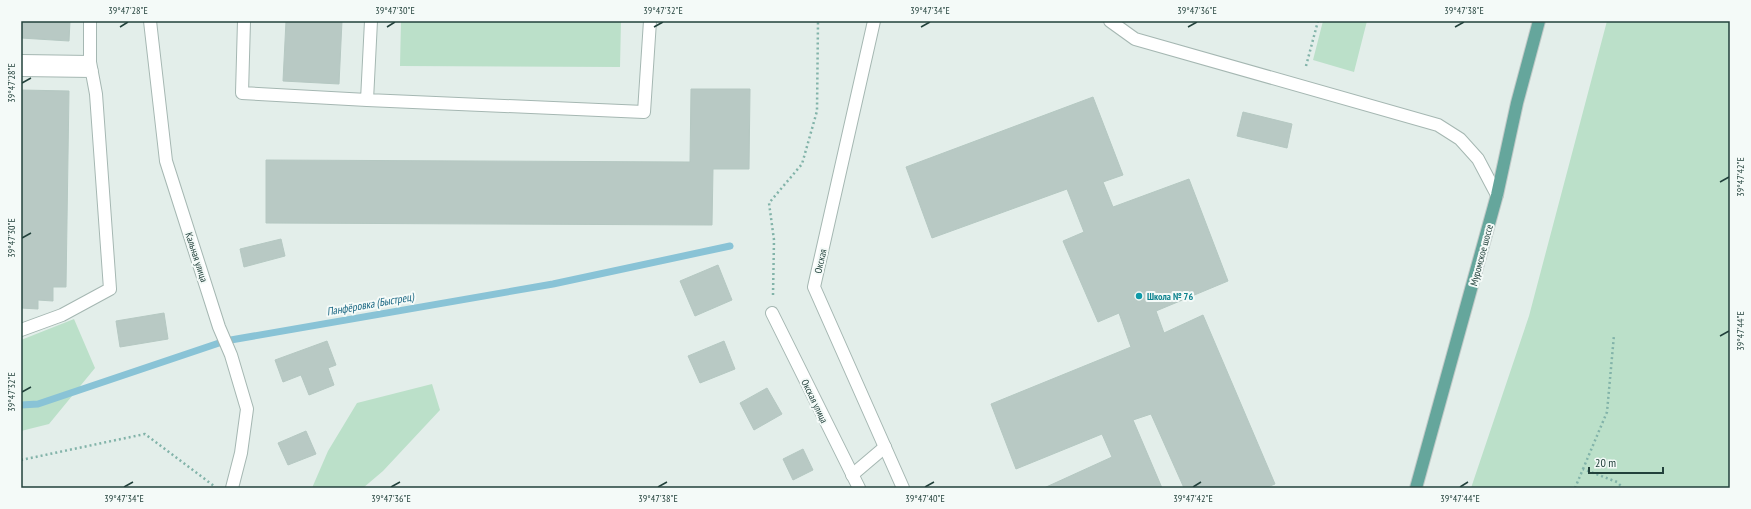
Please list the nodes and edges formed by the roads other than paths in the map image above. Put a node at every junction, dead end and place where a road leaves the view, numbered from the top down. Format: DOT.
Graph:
graph roads {
  1 [pos="90,21"];
  2 [pos="150,21"];
  3 [pos="244,21"];
  4 [pos="371,21"];
  5 [pos="650,21"];
  6 [pos="874,21"];
  7 [pos="1110,21"];
  8 [pos="1539,21"];
  9 [pos="21,61"];
  10 [pos="91,67"];
  11 [pos="21,70"];
  12 [pos="366,100"];
  13 [pos="1497,195"];
  14 [pos="772,313"];
  15 [pos="21,330"];
  16 [pos="885,447"];
  17 [pos="852,475"];
  18 [pos="232,488"];
  19 [pos="859,488"];
  20 [pos="903,488"];
  21 [pos="1416,488"];
  1 -- 10 [label="street"];
  2 -- 18 [label="street, Кальная улица"];
  3 -- 12 [label="street"];
  4 -- 12 [label="street"];
  5 -- 12 [label="street"];
  6 -- 16 [label="street, Окская"];
  7 -- 13 [label="street"];
  8 -- 13 [label="main road, Муромское шоссе"];
  9 -- 10 [label="street"];
  10 -- 11 [label="street"];
  10 -- 15 [label="street"];
  13 -- 21 [label="main road, Муромское шоссе"];
  14 -- 17 [label="street, Окская улица"];
  16 -- 17 [label="street"];
  16 -- 20 [label="street, Окская"];
  17 -- 19 [label="street, Окская улица"];
}
